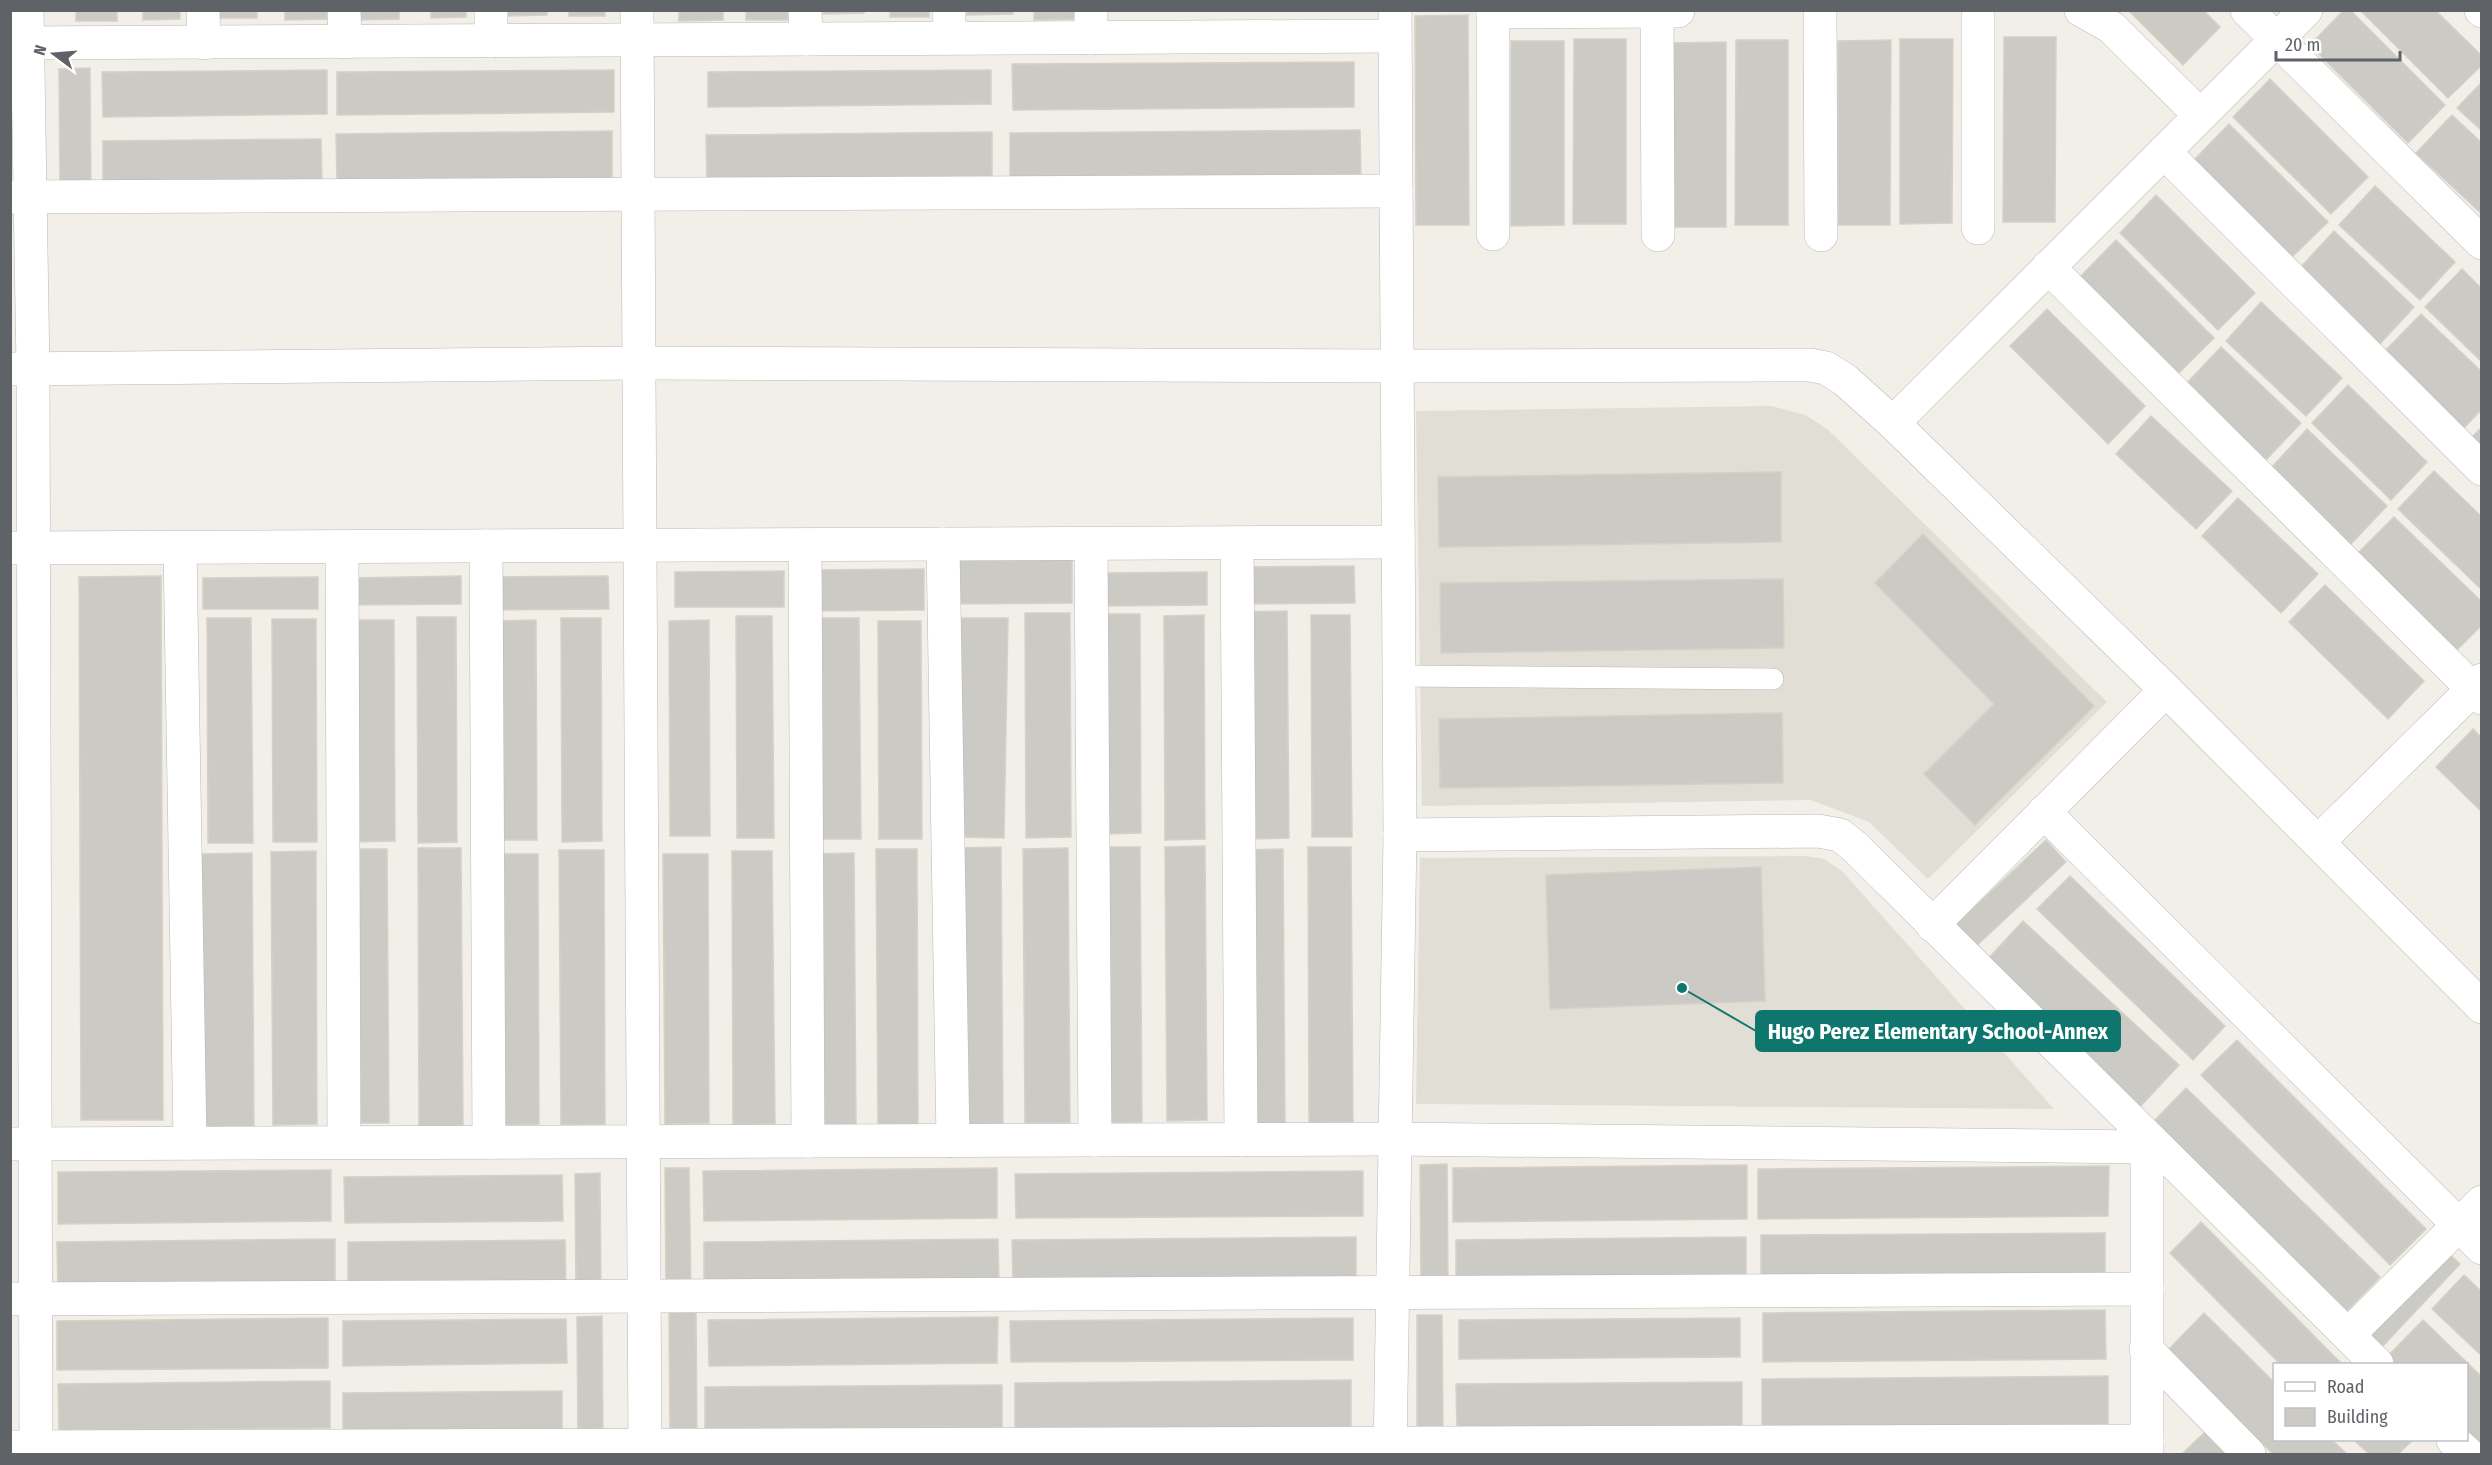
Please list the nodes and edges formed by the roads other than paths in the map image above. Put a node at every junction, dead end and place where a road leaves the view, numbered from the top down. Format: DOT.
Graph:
graph roads {
  1 [pos="27,10"];
  2 [pos="203,10"];
  3 [pos="1680,10"];
  4 [pos="1820,10"];
  5 [pos="1977,10"];
  6 [pos="2081,10"];
  7 [pos="2247,10"];
  8 [pos="2306,10"];
  9 [pos="1493,11"];
  10 [pos="1657,11"];
  11 [pos="1395,23"];
  12 [pos="949,24"];
  13 [pos="1091,24"];
  14 [pos="1238,24"];
  15 [pos="637,25"];
  16 [pos="805,25"];
  17 [pos="345,26"];
  18 [pos="491,26"];
  19 [pos="2276,40"];
  20 [pos="19,43"];
  21 [pos="204,43"];
  22 [pos="2200,115"];
  23 [pos="2164,152"];
  24 [pos="1396,190"];
  25 [pos="638,194"];
  26 [pos="20,197"];
  27 [pos="1978,228"];
  28 [pos="1493,234"];
  29 [pos="1658,235"];
  30 [pos="1821,235"];
  31 [pos="2481,243"];
  32 [pos="2048,267"];
  33 [pos="639,363"];
  34 [pos="1397,366"];
  35 [pos="22,369"];
  36 [pos="1893,423"];
  37 [pos="2481,469"];
  38 [pos="1398,542"];
  39 [pos="1238,543"];
  40 [pos="943,544"];
  41 [pos="1091,544"];
  42 [pos="805,545"];
  43 [pos="486,546"];
  44 [pos="640,546"];
  45 [pos="342,547"];
  46 [pos="22,548"];
  47 [pos="180,548"];
  48 [pos="1399,676"];
  49 [pos="1773,679"];
  50 [pos="2479,689"];
  51 [pos="2166,690"];
  52 [pos="2044,812"];
  53 [pos="1400,835"];
  54 [pos="2318,842"];
  55 [pos="1932,925"];
  56 [pos="2481,1007"];
  57 [pos="1395,1139"];
  58 [pos="1095,1140"];
  59 [pos="1241,1140"];
  60 [pos="808,1141"];
  61 [pos="953,1141"];
  62 [pos="489,1142"];
  63 [pos="644,1142"];
  64 [pos="2147,1142"];
  65 [pos="190,1143"];
  66 [pos="344,1143"];
  67 [pos="23,1144"];
  68 [pos="2481,1202"];
  69 [pos="2458,1225"];
  70 [pos="2481,1248"];
  71 [pos="2147,1289"];
  72 [pos="1392,1293"];
  73 [pos="644,1296"];
  74 [pos="23,1299"];
  75 [pos="2348,1335"];
  76 [pos="2146,1349"];
  77 [pos="2376,1363"];
  78 [pos="2454,1441"];
  79 [pos="2147,1448"];
  80 [pos="1390,1449"];
  81 [pos="27,1450"];
  82 [pos="645,1450"];
  83 [pos="2248,1455"];
  84 [pos="2468,1455"];
  1 -- 20 [label="street"];
  2 -- 21 [label="street"];
  3 -- 10 [label="street"];
  4 -- 30 [label="street"];
  5 -- 27 [label="street"];
  6 -- 22 [label="street"];
  7 -- 19 [label="street"];
  8 -- 19 [label="street"];
  9 -- 10 [label="street"];
  9 -- 28 [label="street"];
  10 -- 29 [label="street"];
  11 -- 14 [label="street"];
  11 -- 24 [label="street"];
  12 -- 13 [label="street"];
  12 -- 16 [label="street"];
  13 -- 14 [label="street"];
  15 -- 16 [label="street"];
  15 -- 18 [label="street"];
  15 -- 25 [label="street"];
  17 -- 18 [label="street"];
  17 -- 21 [label="street"];
  19 -- 22 [label="street"];
  19 -- 31 [label="street"];
  20 -- 21 [label="street"];
  20 -- 26 [label="street"];
  22 -- 23 [label="street"];
  23 -- 32 [label="street"];
  23 -- 37 [label="street"];
  24 -- 25 [label="street"];
  24 -- 34 [label="street"];
  25 -- 26 [label="street"];
  25 -- 33 [label="street"];
  26 -- 35 [label="street"];
  32 -- 36 [label="street"];
  32 -- 50 [label="street"];
  33 -- 34 [label="street"];
  33 -- 35 [label="street"];
  33 -- 44 [label="street"];
  34 -- 36 [label="street"];
  34 -- 38 [label="street"];
  35 -- 46 [label="street"];
  36 -- 51 [label="street"];
  38 -- 39 [label="street"];
  38 -- 48 [label="street"];
  39 -- 41 [label="street"];
  39 -- 59 [label="street"];
  40 -- 41 [label="street"];
  40 -- 42 [label="street"];
  40 -- 61 [label="street"];
  41 -- 58 [label="street"];
  42 -- 44 [label="street"];
  42 -- 60 [label="street"];
  43 -- 44 [label="street"];
  43 -- 45 [label="street"];
  43 -- 62 [label="street"];
  44 -- 63 [label="street"];
  45 -- 47 [label="street"];
  45 -- 66 [label="street"];
  46 -- 47 [label="street"];
  46 -- 67 [label="street"];
  47 -- 65 [label="street"];
  48 -- 49 [label="lane"];
  48 -- 53 [label="street"];
  50 -- 54 [label="street"];
  51 -- 52 [label="street"];
  51 -- 54 [label="street"];
  52 -- 55 [label="street"];
  52 -- 69 [label="street"];
  53 -- 55 [label="street"];
  53 -- 57 [label="street"];
  54 -- 56 [label="street"];
  55 -- 64 [label="street"];
  57 -- 59 [label="street"];
  57 -- 64 [label="street"];
  57 -- 72 [label="street"];
  58 -- 59 [label="street"];
  58 -- 61 [label="street"];
  60 -- 61 [label="street"];
  60 -- 63 [label="street"];
  62 -- 63 [label="street"];
  62 -- 66 [label="street"];
  63 -- 73 [label="street"];
  64 -- 71 [label="street"];
  64 -- 75 [label="street"];
  65 -- 66 [label="street"];
  65 -- 67 [label="street"];
  67 -- 74 [label="street"];
  68 -- 69 [label="street"];
  69 -- 70 [label="street"];
  69 -- 75 [label="street"];
  71 -- 72 [label="street"];
  71 -- 76 [label="street"];
  72 -- 73 [label="street"];
  72 -- 80 [label="street"];
  73 -- 74 [label="street"];
  73 -- 82 [label="street"];
  74 -- 81 [label="street"];
  75 -- 77 [label="street"];
  76 -- 79 [label="street"];
  76 -- 83 [label="street"];
  78 -- 84 [label="street"];
  79 -- 80 [label="street"];
  80 -- 82 [label="street"];
  81 -- 82 [label="street"];
}
